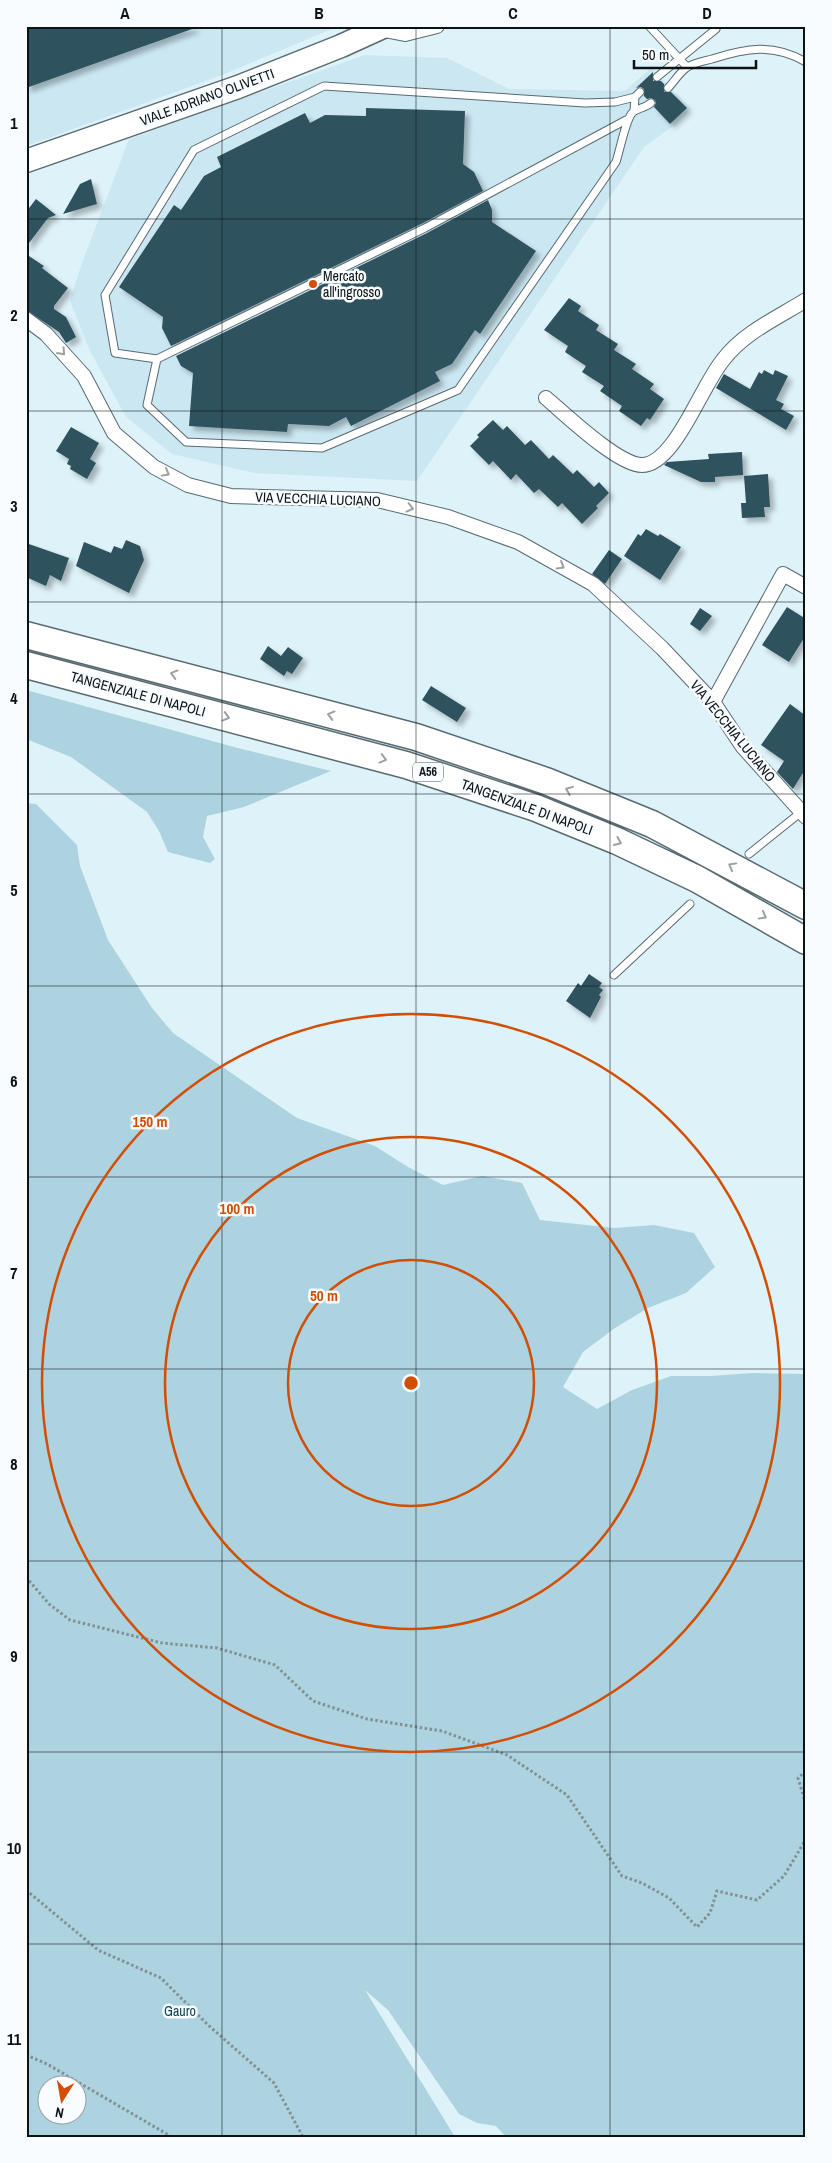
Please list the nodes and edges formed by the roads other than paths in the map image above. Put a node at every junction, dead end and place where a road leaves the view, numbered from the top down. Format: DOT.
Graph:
graph roads {
  1 [pos="437,26"];
  2 [pos="649,26"];
  3 [pos="718,27"];
  4 [pos="382,28"];
  5 [pos="679,58"];
  6 [pos="806,62"];
  7 [pos="687,67"];
  8 [pos="657,77"];
  9 [pos="668,88"];
  10 [pos="651,104"];
  11 [pos="634,111"];
  12 [pos="626,120"];
  13 [pos="26,161"];
  14 [pos="806,300"];
  15 [pos="26,319"];
  16 [pos="156,358"];
  17 [pos="546,398"];
  18 [pos="806,587"];
  19 [pos="26,634"];
  20 [pos="26,665"];
  21 [pos="713,702"];
  22 [pos="803,815"];
  23 [pos="749,854"];
  24 [pos="690,904"];
  25 [pos="806,906"];
  26 [pos="806,941"];
  27 [pos="614,975"];
  1 -- 4 [label="street"];
  2 -- 5 [label="lane"];
  3 -- 5 [label="lane"];
  4 -- 13 [label="main road, VIALE ADRIANO OLIVETTI"];
  5 -- 7 [label="lane"];
  5 -- 8 [label="lane"];
  6 -- 7 [label="lane"];
  7 -- 9 [label="lane"];
  10 -- 11 [label="lane"];
  11 -- 12 [label="lane"];
  11 -- 16 [label="lane"];
  12 -- 16 [label="lane"];
  12 -- 16 [label="lane"];
  14 -- 17 [label="street"];
  15 -- 21 [label="street, VIA VECCHIA LUCIANO, one-way"];
  18 -- 21 [label="street"];
  25 -- 19 [label="highway, TANGENZIALE DI NAPOLI / A56, one-way"];
  20 -- 26 [label="highway, TANGENZIALE DI NAPOLI / A56, one-way"];
  21 -- 22 [label="street, VIA VECCHIA LUCIANO"];
  22 -- 23 [label="lane"];
  24 -- 27 [label="lane"];
}
